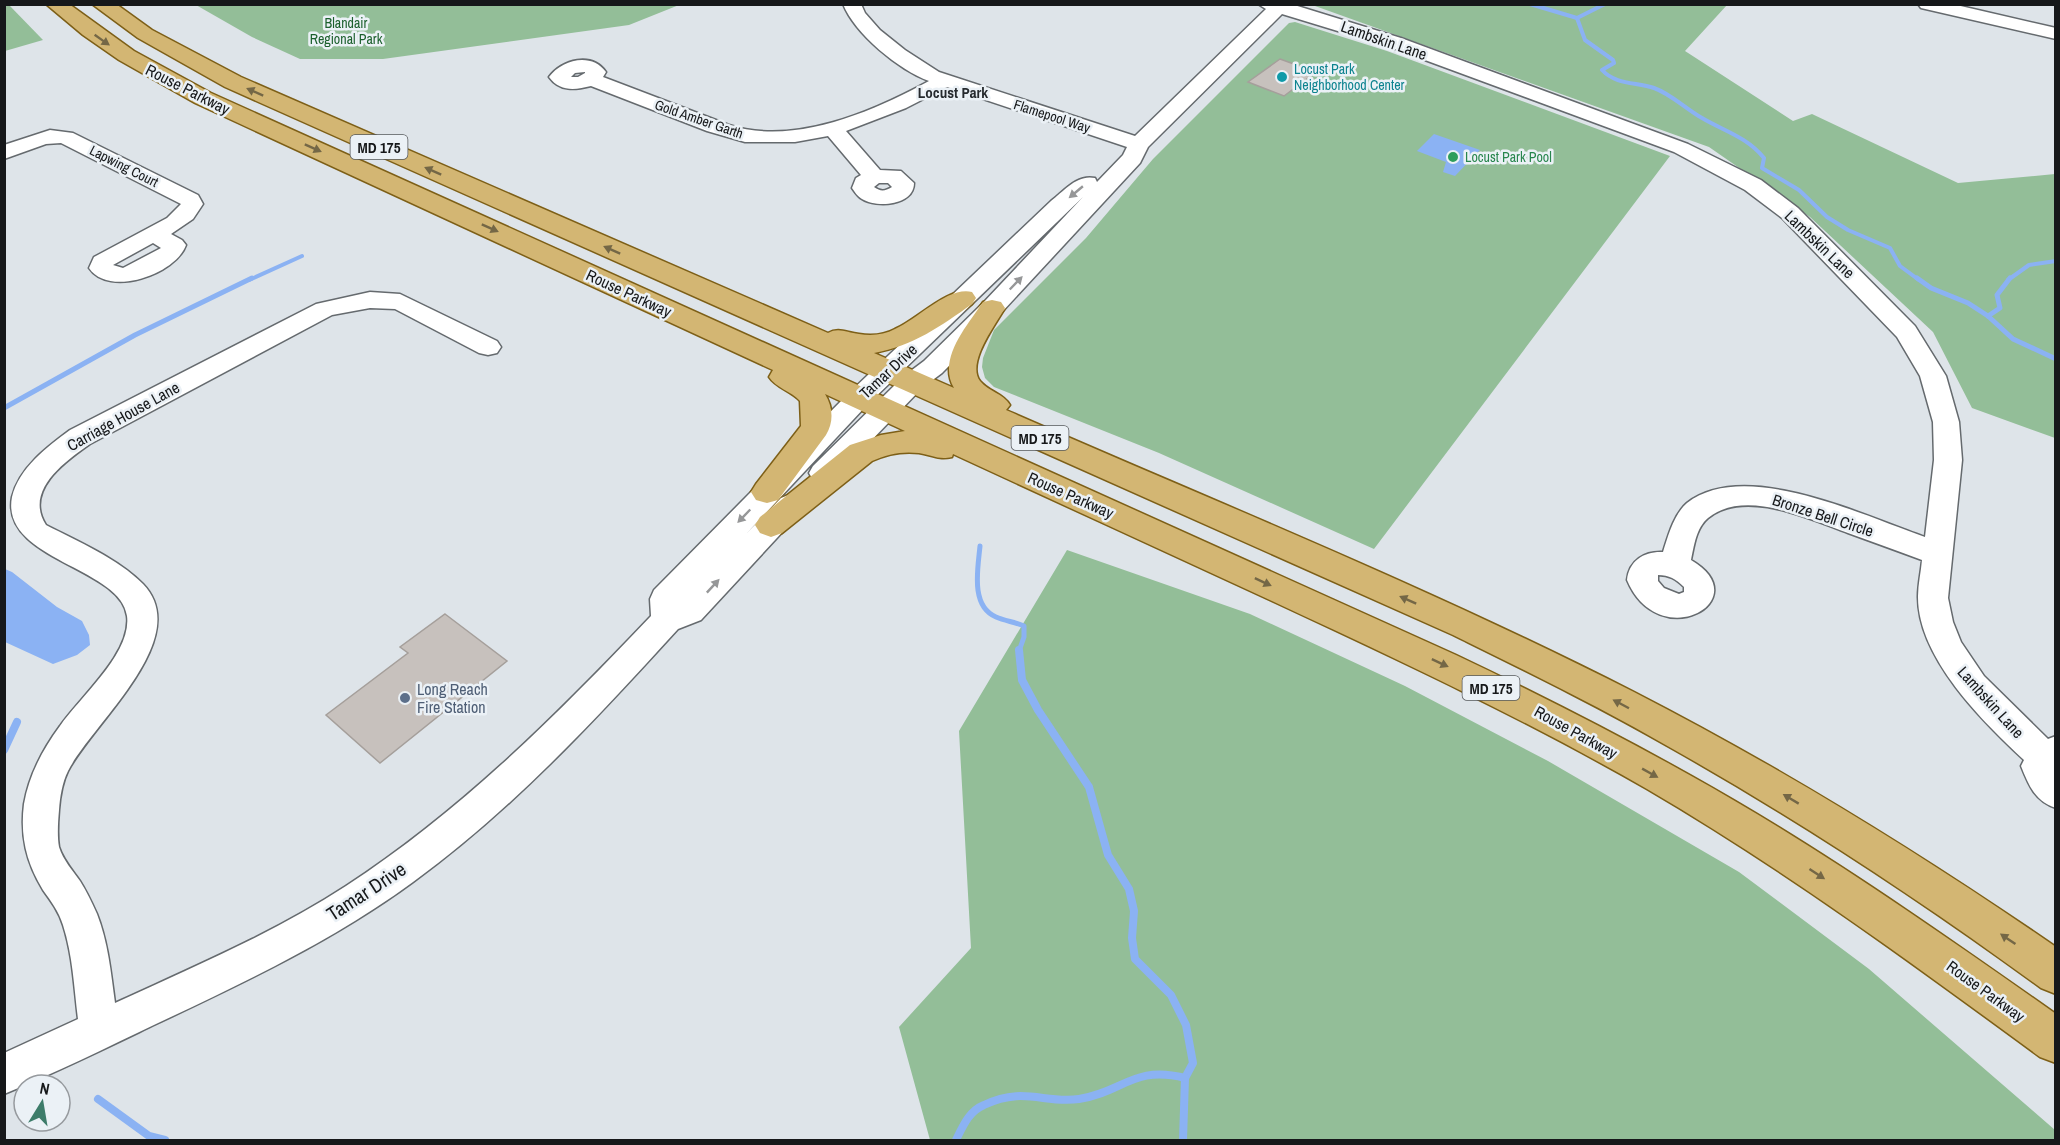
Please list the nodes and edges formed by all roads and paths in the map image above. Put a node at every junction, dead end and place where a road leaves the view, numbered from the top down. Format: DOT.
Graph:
graph roads {
  1 [pos="56,4"];
  2 [pos="102,4"];
  3 [pos="852,4"];
  4 [pos="1927,4"];
  5 [pos="1276,6"];
  6 [pos="2055,34"];
  7 [pos="591,79"];
  8 [pos="944,81"];
  9 [pos="832,127"];
  10 [pos="1139,144"];
  11 [pos="4,153"];
  12 [pos="874,177"];
  13 [pos="153,234"];
  14 [pos="583,271"];
  15 [pos="665,274"];
  16 [pos="963,298"];
  17 [pos="992,308"];
  18 [pos="488,347"];
  19 [pos="900,376"];
  20 [pos="871,404"];
  21 [pos="767,492"];
  22 [pos="1166,495"];
  23 [pos="771,525"];
  24 [pos="1936,553"];
  25 [pos="1675,565"];
  26 [pos="1230,567"];
  27 [pos="667,621"];
  28 [pos="2049,754"];
  29 [pos="2055,793"];
  30 [pos="2055,973"];
  31 [pos="99,1030"];
  32 [pos="2055,1041"];
  33 [pos="4,1074"];
  1 -- 14 [label="main road, Rouse Parkway / MD 175, one-way"];
  15 -- 2 [label="main road, Rouse Parkway / MD 175, one-way"];
  3 -- 8 [label="street, Flamepool Way"];
  4 -- 6 [label="street"];
  5 -- 10 [label="street, Tamar Drive"];
  5 -- 24 [label="street, Lambskin Lane"];
  7 -- 9 [label="street, Gold Amber Garth"];
  8 -- 9 [label="street, Gold Amber Garth"];
  8 -- 10 [label="street, Flamepool Way"];
  9 -- 12 [label="street"];
  10 -- 16 [label="street, Tamar Drive, one-way"];
  17 -- 10 [label="street, Tamar Drive, one-way"];
  11 -- 13 [label="street, Lapwing Court"];
  14 -- 20 [label="main road, Rouse Parkway / MD 175"];
  14 -- 21 [label="main road"];
  15 -- 16 [label="main road"];
  15 -- 19 [label="main road, Rouse Parkway / MD 175"];
  16 -- 19 [label="street, Tamar Drive"];
  17 -- 19 [label="street, Tamar Drive"];
  17 -- 22 [label="main road"];
  18 -- 31 [label="street, Carriage House Lane"];
  19 -- 20 [label="street, Tamar Drive"];
  19 -- 22 [label="main road, Rouse Parkway / MD 175"];
  20 -- 21 [label="street, Tamar Drive"];
  20 -- 23 [label="street, Tamar Drive"];
  20 -- 26 [label="main road, Rouse Parkway / MD 175"];
  21 -- 27 [label="street, Tamar Drive, one-way"];
  30 -- 22 [label="main road, Rouse Parkway / MD 175, one-way"];
  23 -- 26 [label="main road"];
  27 -- 23 [label="street, Tamar Drive, one-way"];
  24 -- 25 [label="street, Bronze Bell Circle"];
  24 -- 28 [label="street, Lambskin Lane"];
  26 -- 32 [label="main road, Rouse Parkway / MD 175, one-way"];
  27 -- 31 [label="street, Tamar Drive"];
  28 -- 29 [label="street, Lambskin Lane"];
  31 -- 33 [label="street, Tamar Drive"];
}
